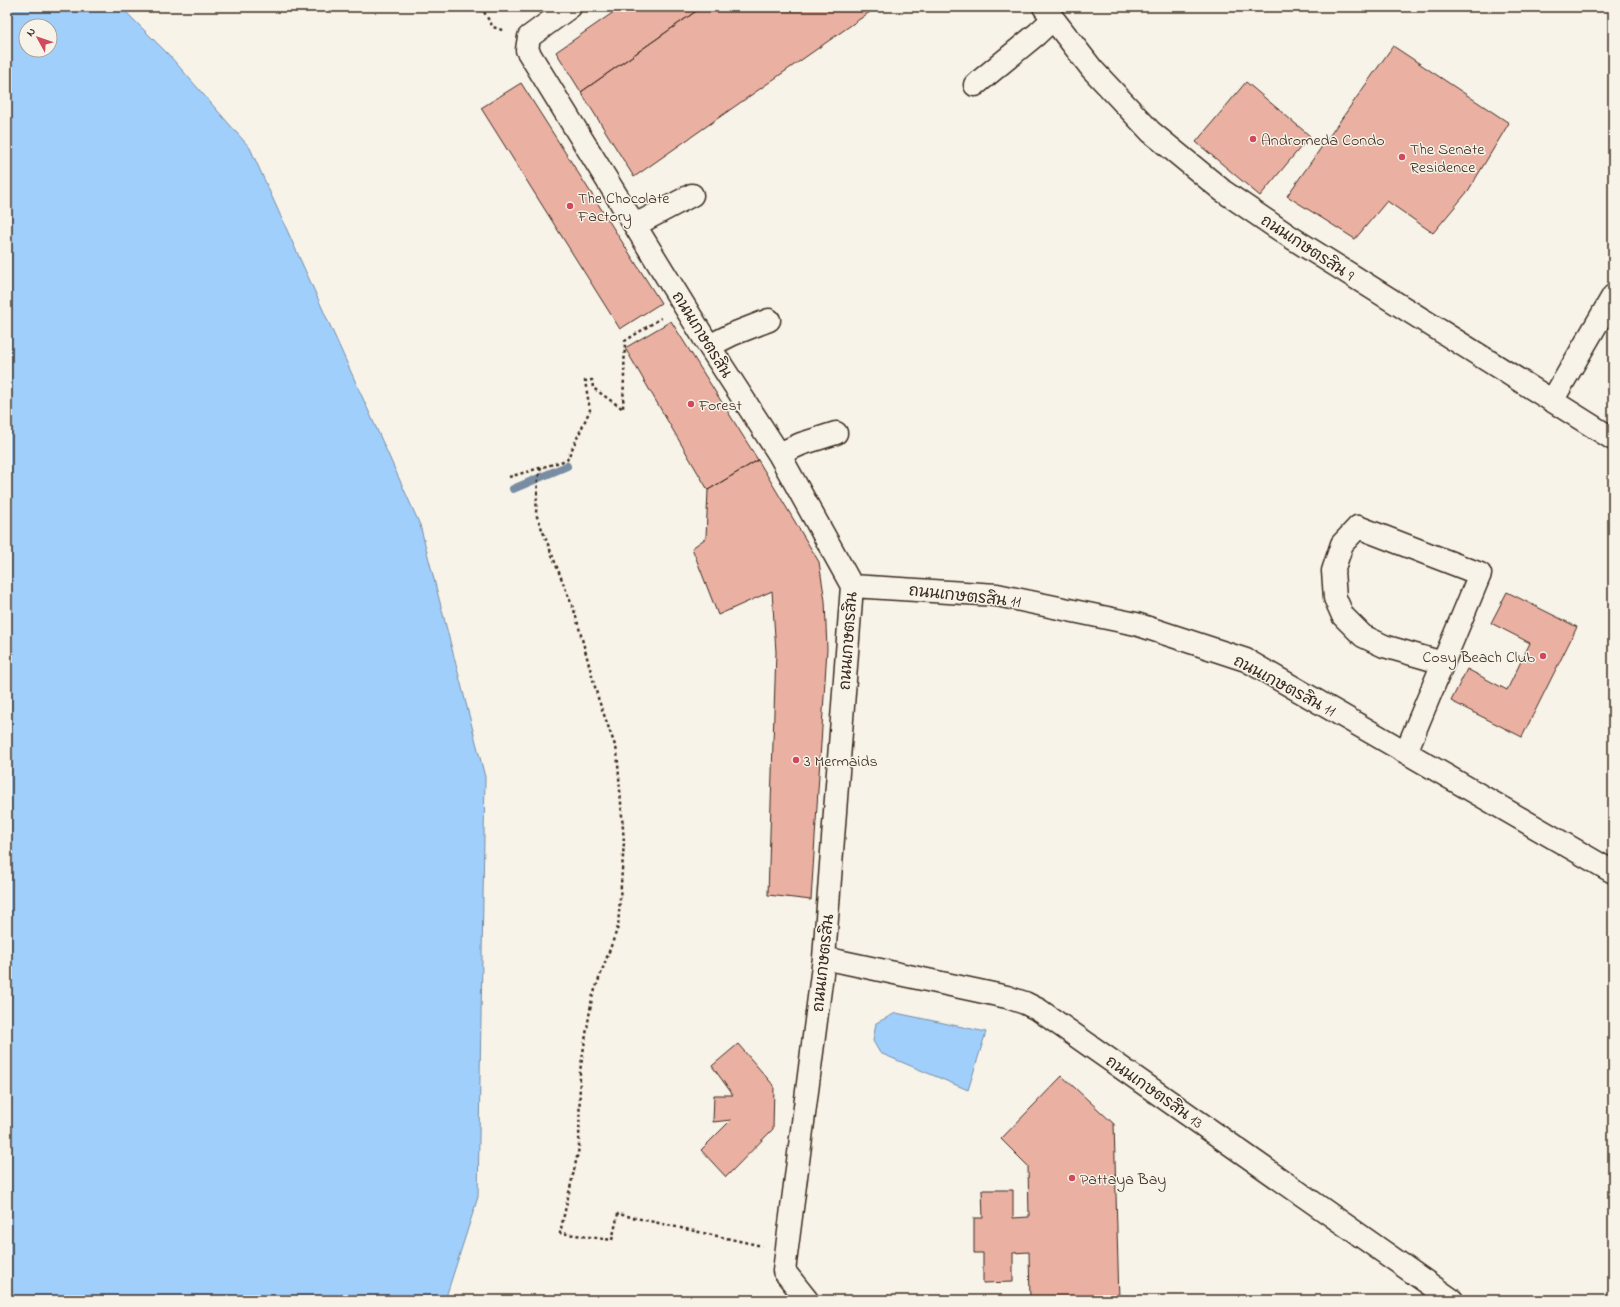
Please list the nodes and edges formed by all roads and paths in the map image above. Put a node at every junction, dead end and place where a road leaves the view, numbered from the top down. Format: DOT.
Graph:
graph roads {
  1 [pos="481,7"];
  2 [pos="570,7"];
  3 [pos="1049,13"];
  4 [pos="529,37"];
  5 [pos="975,85"];
  6 [pos="692,195"];
  7 [pos="635,225"];
  8 [pos="1613,296"];
  9 [pos="684,305"];
  10 [pos="769,320"];
  11 [pos="709,346"];
  12 [pos="1552,401"];
  13 [pos="836,433"];
  14 [pos="1613,439"];
  15 [pos="779,454"];
  16 [pos="541,468"];
  17 [pos="509,477"];
  18 [pos="852,586"];
  19 [pos="1443,663"];
  20 [pos="1406,752"];
  21 [pos="1613,872"];
  22 [pos="824,958"];
  23 [pos="787,1252"];
  24 [pos="807,1300"];
  25 [pos="1452,1300"];
  1 -- 4 [label="path"];
  2 -- 4 [label="street"];
  3 -- 5 [label="street"];
  3 -- 12 [label="street, ถนนเกษตรสิน 9"];
  4 -- 7 [label="street, ถนนเกษตรสิน"];
  6 -- 7 [label="street"];
  7 -- 9 [label="street, ถนนเกษตรสิน"];
  8 -- 12 [label="street"];
  9 -- 11 [label="street, ถนนเกษตรสิน"];
  9 -- 16 [label="path"];
  10 -- 11 [label="street"];
  11 -- 15 [label="street, ถนนเกษตรสิน"];
  12 -- 14 [label="street, ถนนเกษตรสิน 9"];
  13 -- 15 [label="street"];
  15 -- 18 [label="street, ถนนเกษตรสิน"];
  16 -- 17 [label="path"];
  16 -- 23 [label="path"];
  18 -- 20 [label="street, ถนนเกษตรสิน 11"];
  18 -- 22 [label="street, ถนนเกษตรสิน"];
  19 -- 19 [label="street"];
  19 -- 20 [label="street"];
  20 -- 21 [label="street, ถนนเกษตรสิน 11"];
  22 -- 23 [label="street, ถนนเกษตรสิน"];
  22 -- 25 [label="street, ถนนเกษตรสิน 13"];
  23 -- 24 [label="street, ถนนเกษตรสิน"];
}
